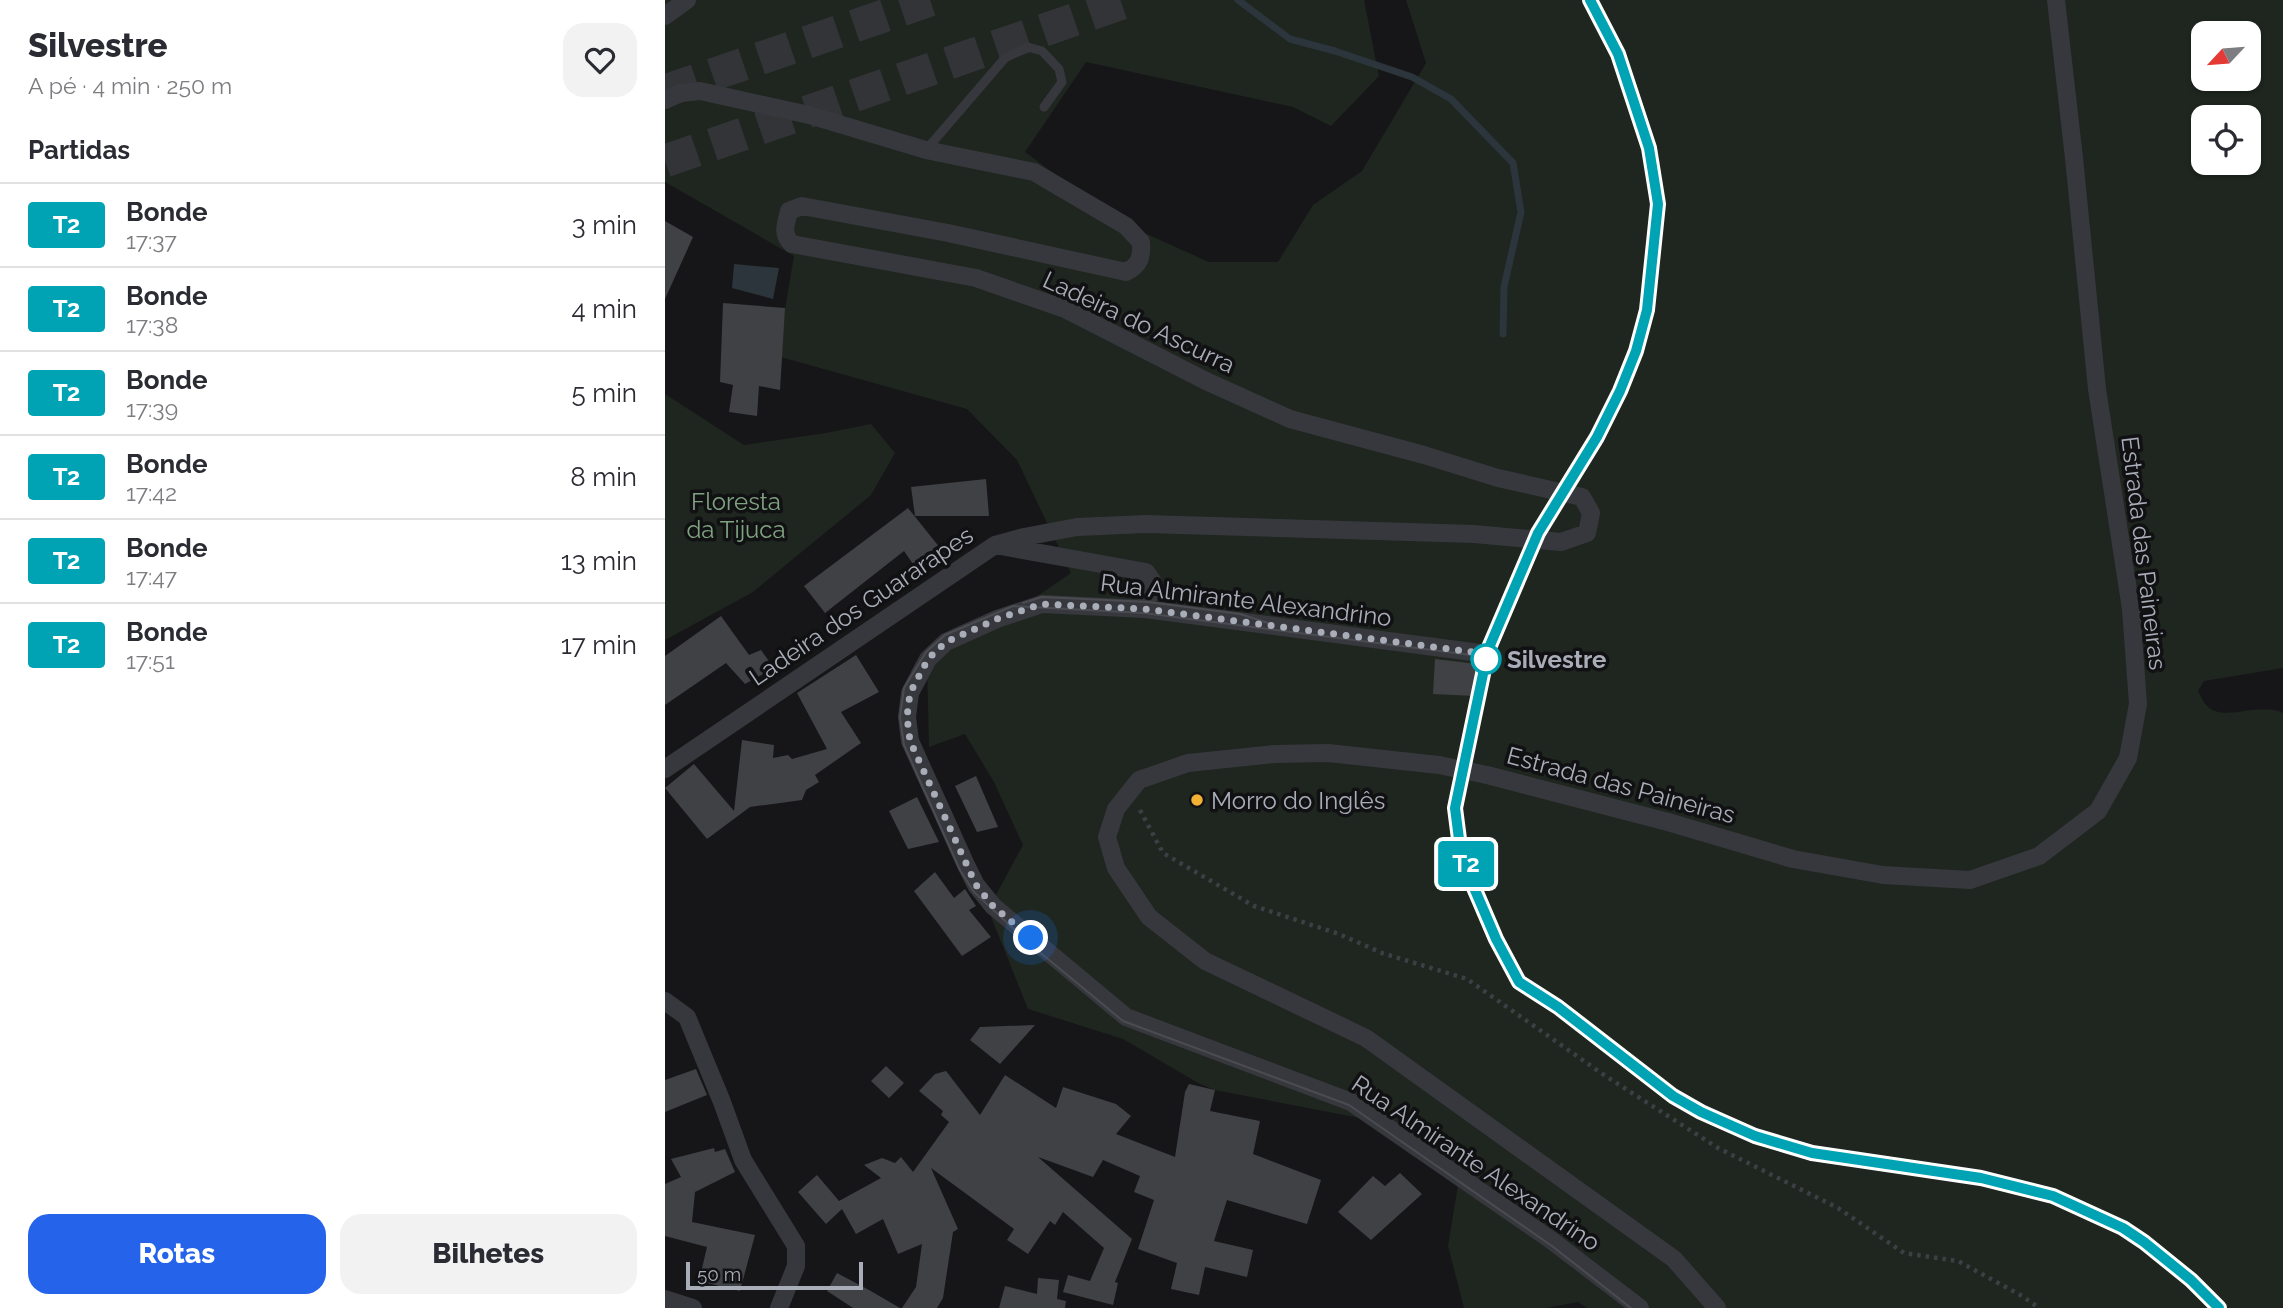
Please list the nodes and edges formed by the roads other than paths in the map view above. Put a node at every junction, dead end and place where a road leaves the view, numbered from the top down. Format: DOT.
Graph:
graph roads {
  1 [pos="687,0"];
  2 [pos="2056,0"];
  3 [pos="665,16"];
  4 [pos="665,100"];
  5 [pos="1044,107"];
  6 [pos="926,150"];
  7 [pos="995,545"];
  8 [pos="1145,609"];
  9 [pos="1480,653"];
  10 [pos="665,769"];
  11 [pos="665,1001"];
  12 [pos="665,1299"];
  13 [pos="693,1308"];
  14 [pos="779,1308"];
  15 [pos="1640,1308"];
  16 [pos="1717,1308"];
  1 -- 3 [label="street"];
  2 -- 16 [label="street, Estrada das Paineiras, bridge"];
  4 -- 6 [label="street, Ladeira do Ascurra"];
  5 -- 6 [label="lane"];
  6 -- 7 [label="street, Ladeira do Ascurra"];
  7 -- 8 [label="street, Ladeira dos Guararapes"];
  7 -- 10 [label="street, Ladeira dos Guararapes"];
  8 -- 9 [label="street, Rua Almirante Alexandrino"];
  8 -- 15 [label="street, Rua Almirante Alexandrino"];
  11 -- 14 [label="street"];
  12 -- 13 [label="street"];
}
